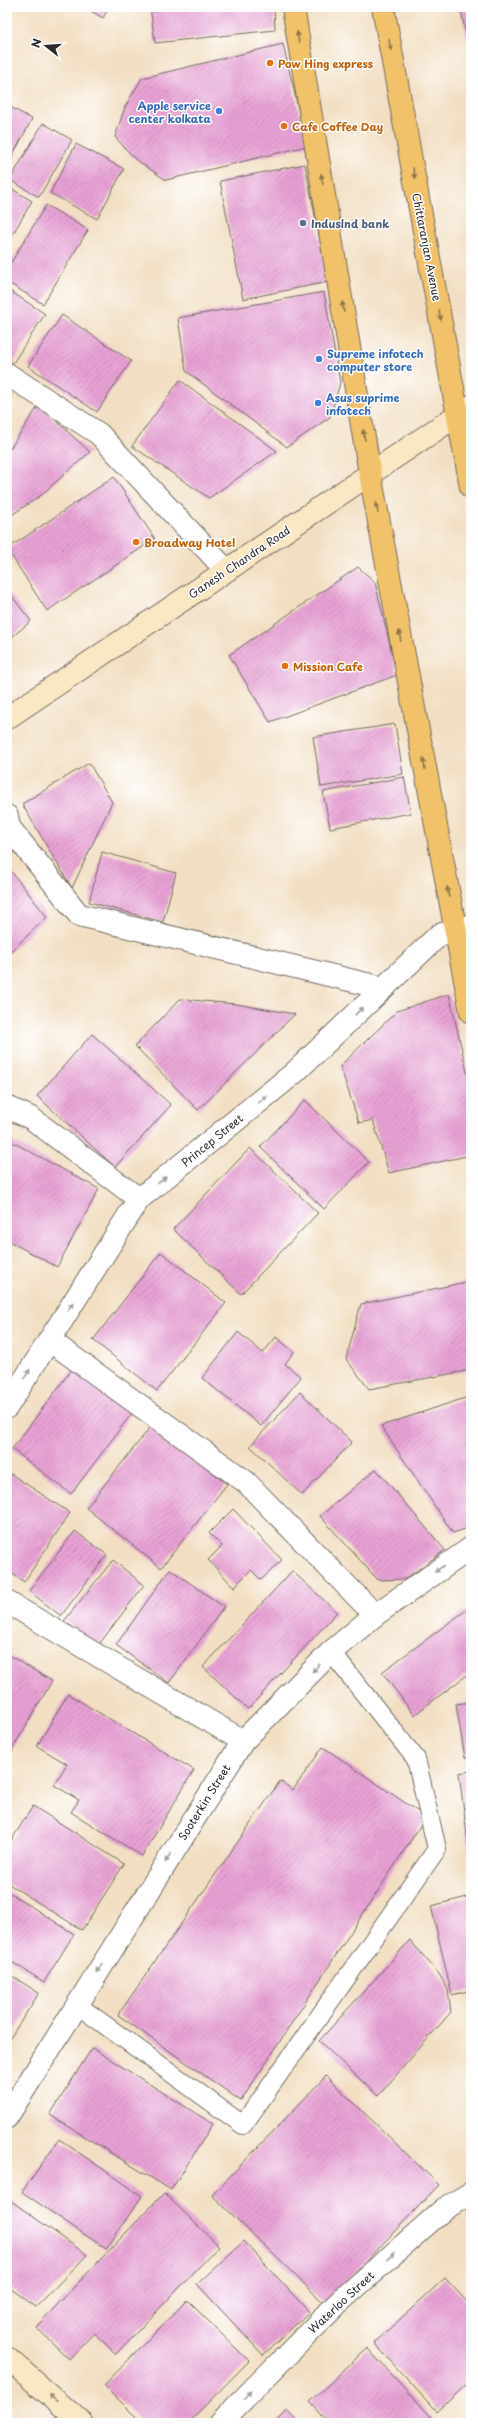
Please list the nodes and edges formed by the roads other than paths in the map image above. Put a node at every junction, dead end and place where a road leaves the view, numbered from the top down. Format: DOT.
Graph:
graph roads {
  1 [pos="293,7"];
  2 [pos="383,7"];
  3 [pos="7,374"];
  4 [pos="465,410"];
  5 [pos="370,474"];
  6 [pos="471,487"];
  7 [pos="226,570"];
  8 [pos="7,718"];
  9 [pos="7,816"];
  10 [pos="463,928"];
  11 [pos="383,988"];
  12 [pos="471,1012"];
  13 [pos="7,1107"];
  14 [pos="139,1199"];
  15 [pos="49,1340"];
  16 [pos="7,1407"];
  17 [pos="471,1548"];
  18 [pos="7,1602"];
  19 [pos="375,1615"];
  20 [pos="331,1652"];
  21 [pos="242,1741"];
  22 [pos="76,2004"];
  23 [pos="7,2117"];
  24 [pos="471,2193"];
  25 [pos="7,2358"];
  26 [pos="82,2423"];
  27 [pos="220,2423"];
  5 -- 1 [label="main road, one-way"];
  2 -- 4 [label="main road, Chittaranjan Avenue, one-way"];
  3 -- 7 [label="street"];
  4 -- 5 [label="main road, Ganesh Chandra Road"];
  4 -- 6 [label="main road, Chittaranjan Avenue"];
  5 -- 7 [label="main road, Ganesh Chandra Road"];
  10 -- 5 [label="main road, one-way"];
  7 -- 8 [label="main road, Ganesh Chandra Road"];
  9 -- 11 [label="street"];
  10 -- 11 [label="street, Princep Street"];
  10 -- 12 [label="main road"];
  14 -- 11 [label="street, Princep Street, one-way"];
  13 -- 14 [label="street"];
  15 -- 14 [label="street, Princep Street, one-way"];
  16 -- 15 [label="street, Princep Street, one-way"];
  15 -- 19 [label="street"];
  17 -- 19 [label="street, Sooterkin Street, one-way"];
  18 -- 21 [label="street"];
  19 -- 20 [label="street, Sooterkin Street"];
  20 -- 21 [label="street, Sooterkin Street, one-way"];
  20 -- 22 [label="lane"];
  21 -- 22 [label="street, Sooterkin Street, one-way"];
  22 -- 23 [label="street, Sooterkin Street"];
  27 -- 24 [label="street, Waterloo Street, one-way"];
  26 -- 25 [label="main road, one-way"];
}
